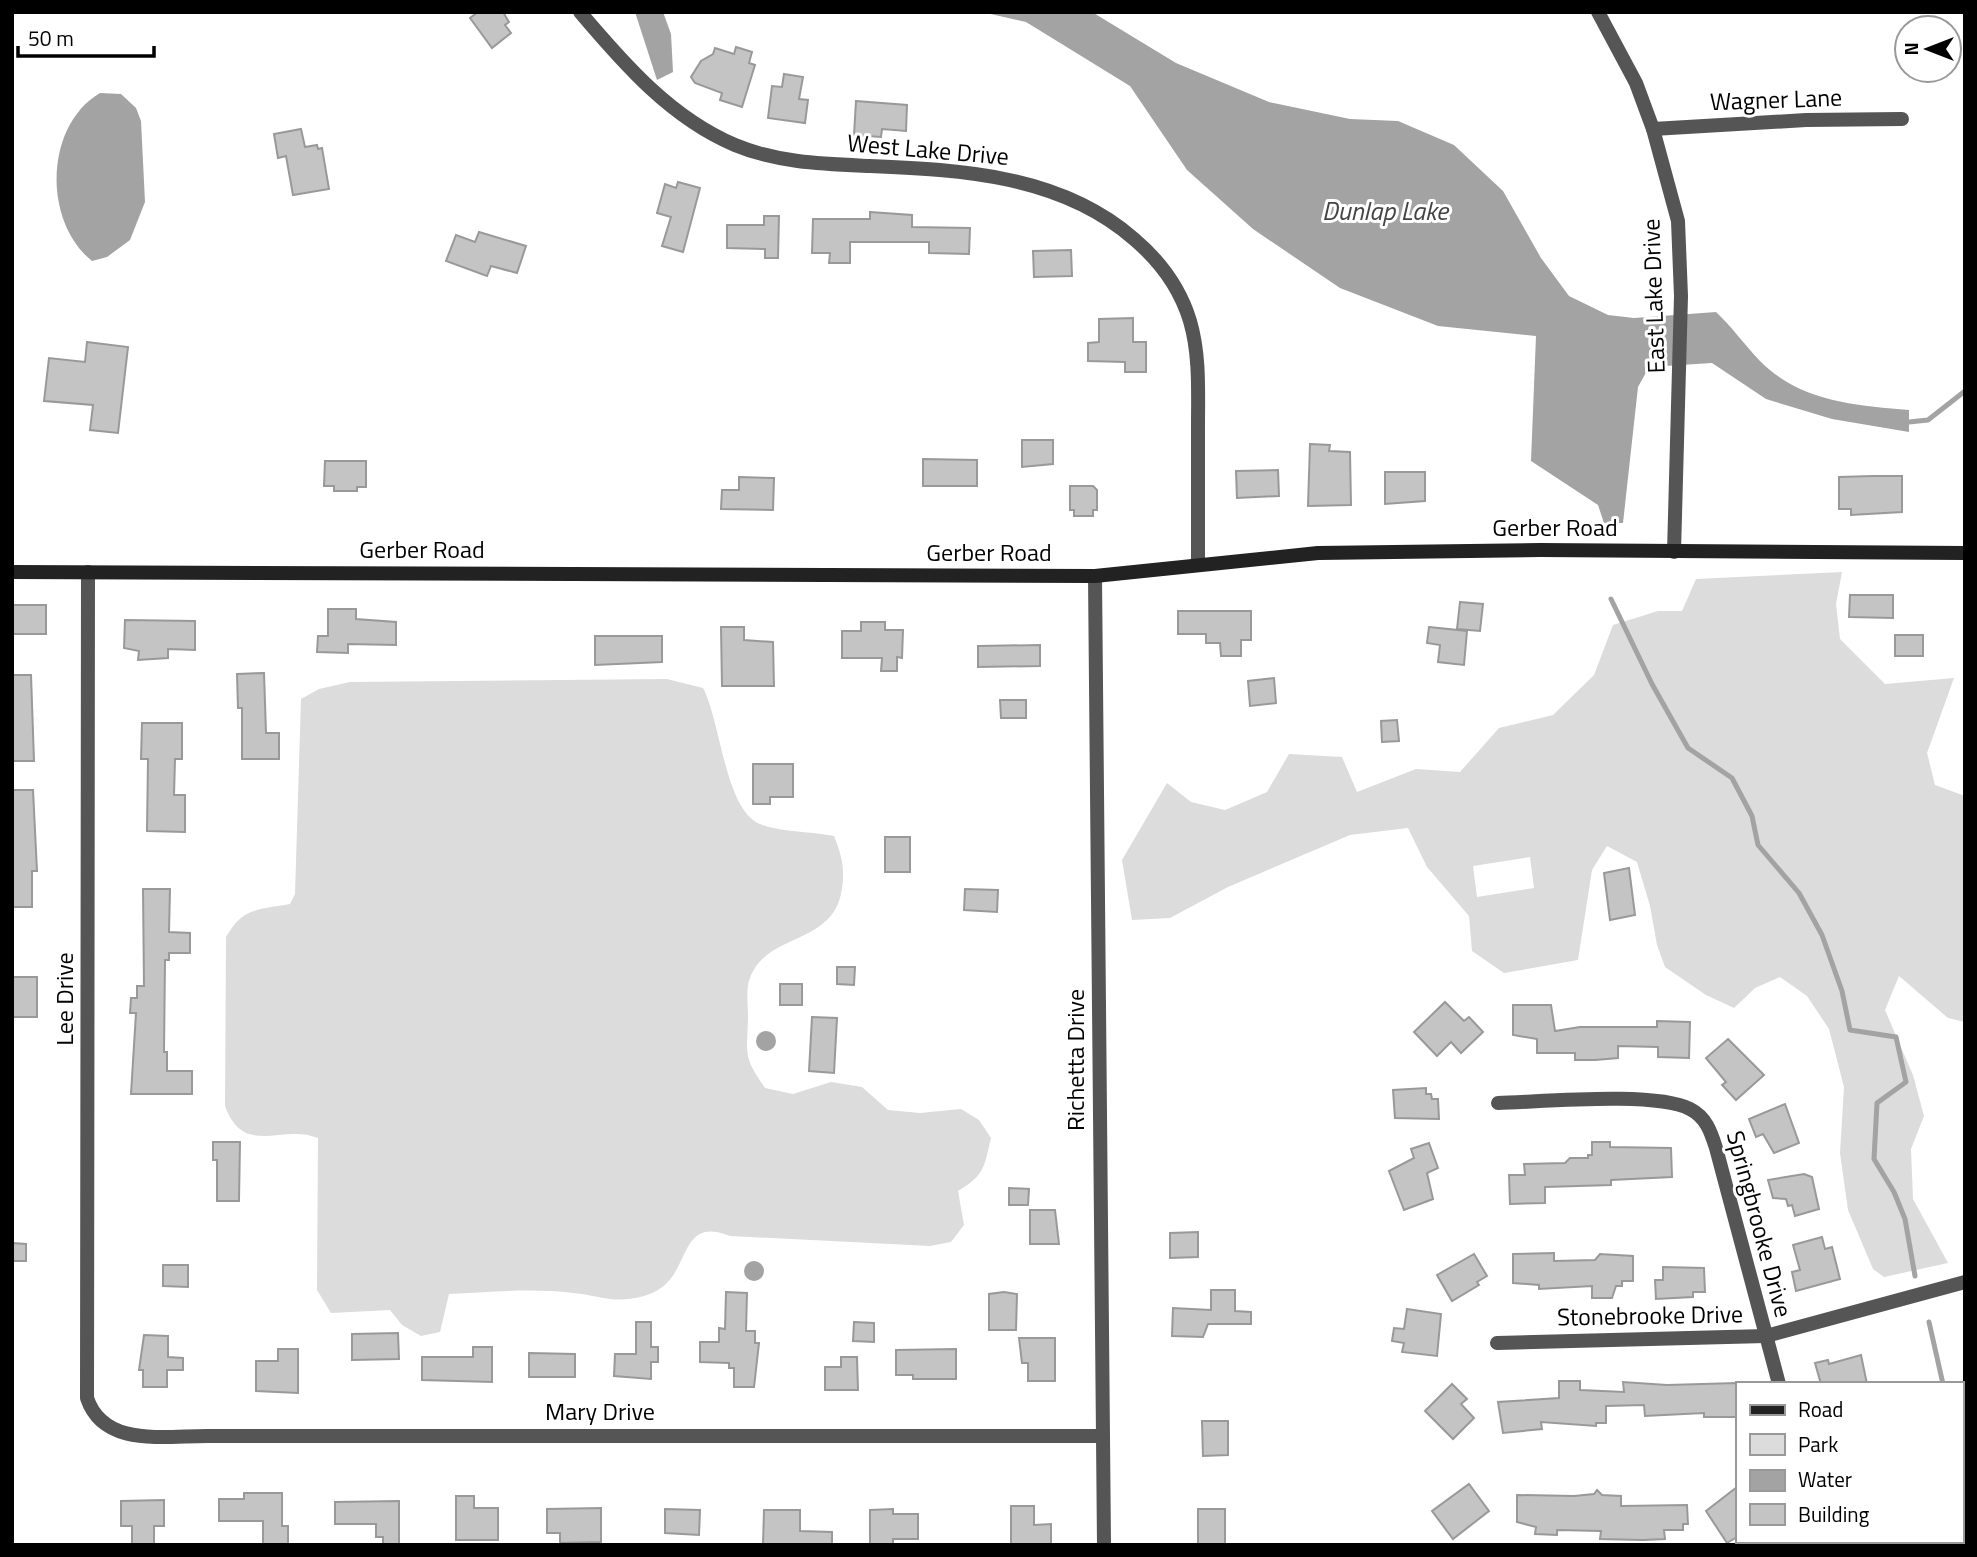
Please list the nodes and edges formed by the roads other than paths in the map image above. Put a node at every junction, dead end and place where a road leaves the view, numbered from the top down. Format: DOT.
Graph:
graph roads {
  1 [pos="580,12"];
  2 [pos="1598,12"];
  3 [pos="1902,119"];
  4 [pos="1653,129"];
  5 [pos="1674,552"];
  6 [pos="1965,553"];
  7 [pos="1198,564"];
  8 [pos="12,572"];
  9 [pos="88,572"];
  10 [pos="1095,576"];
  11 [pos="1498,1102"];
  12 [pos="1965,1282"];
  13 [pos="1766,1336"];
  14 [pos="1497,1343"];
  15 [pos="1778,1382"];
  16 [pos="100,1423"];
  17 [pos="1104,1436"];
  18 [pos="1104,1545"];
  1 -- 7 [label="street, West Lake Drive"];
  2 -- 4 [label="street, East Lake Drive"];
  3 -- 4 [label="street, Wagner Lane"];
  4 -- 5 [label="street, East Lake Drive"];
  5 -- 6 [label="street, Gerber Road"];
  5 -- 7 [label="street, Gerber Road"];
  7 -- 10 [label="street, Gerber Road"];
  8 -- 9 [label="street, Gerber Road"];
  9 -- 10 [label="street, Gerber Road"];
  9 -- 16 [label="street, Lee Drive"];
  10 -- 17 [label="street, Richetta Drive"];
  11 -- 13 [label="street, Springbrooke Drive"];
  12 -- 13 [label="street, Stonebrooke Drive"];
  13 -- 14 [label="street, Stonebrooke Drive"];
  13 -- 15 [label="street, Springbrooke Drive"];
  16 -- 17 [label="street, Mary Drive"];
  17 -- 18 [label="street, Richetta Drive"];
}
